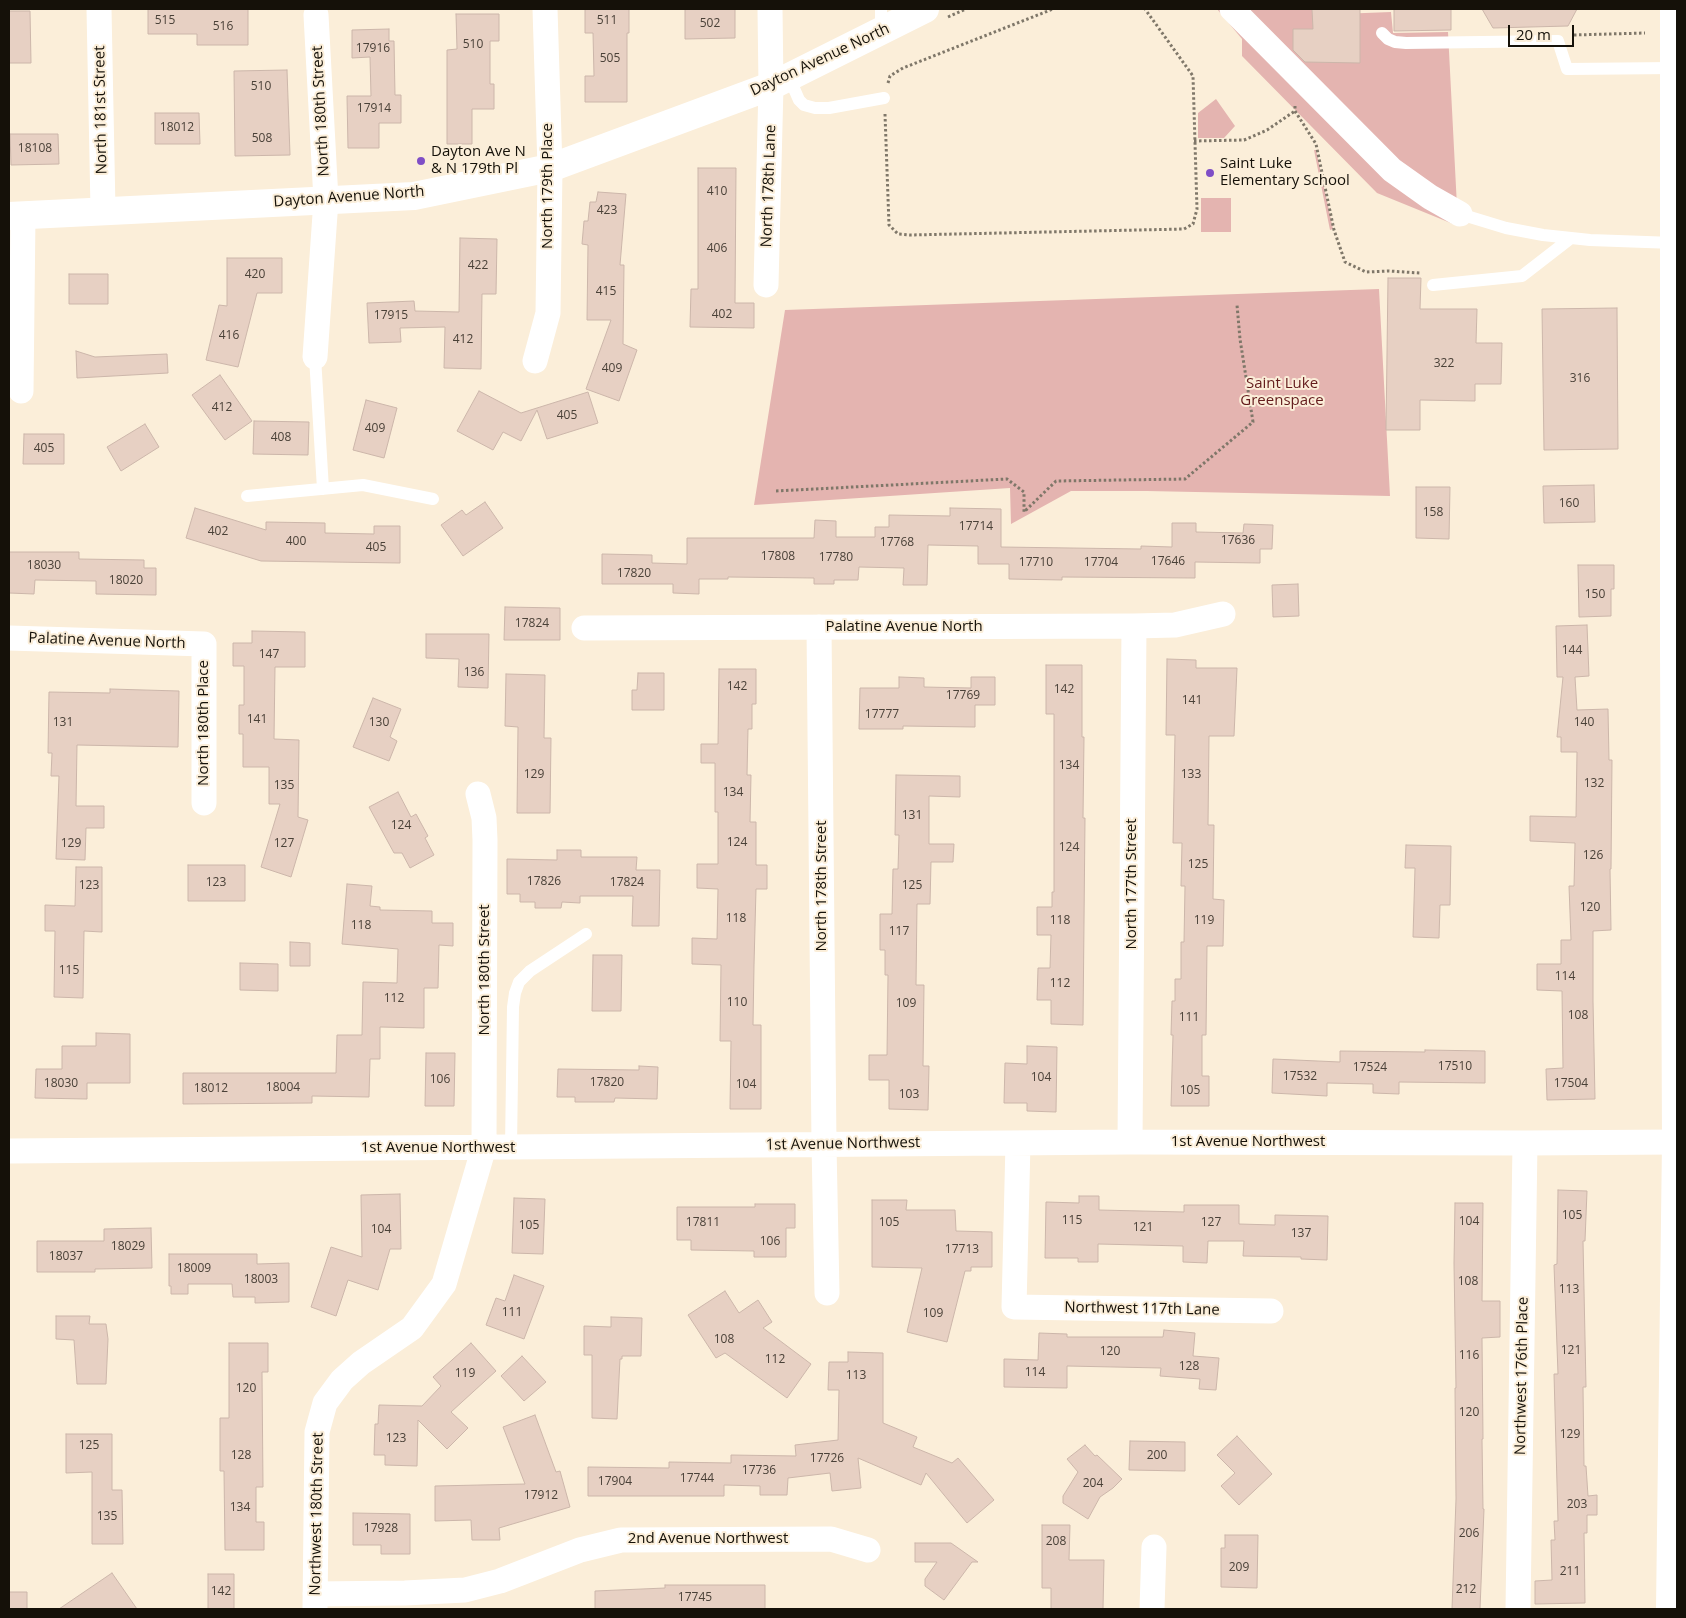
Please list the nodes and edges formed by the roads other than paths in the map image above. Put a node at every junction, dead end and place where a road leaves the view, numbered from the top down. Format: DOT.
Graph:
graph roads {
  1 [pos="99,9"];
  2 [pos="545,9"];
  3 [pos="770,9"];
  4 [pos="925,9"];
  5 [pos="1232,9"];
  6 [pos="1674,9"];
  7 [pos="316,15"];
  8 [pos="881,20"];
  9 [pos="1382,33"];
  10 [pos="1674,68"];
  11 [pos="780,81"];
  12 [pos="884,98"];
  13 [pos="550,168"];
  14 [pos="326,200"];
  15 [pos="104,210"];
  16 [pos="1460,214"];
  17 [pos="16,216"];
  18 [pos="1571,238"];
  19 [pos="1674,243"];
  20 [pos="766,285"];
  21 [pos="1433,285"];
  22 [pos="315,357"];
  23 [pos="535,361"];
  24 [pos="21,391"];
  25 [pos="323,489"];
  26 [pos="247,496"];
  27 [pos="433,499"];
  28 [pos="1223,614"];
  29 [pos="1134,626"];
  30 [pos="819,627"];
  31 [pos="584,628"];
  32 [pos="1676,628"];
  33 [pos="9,638"];
  34 [pos="204,644"];
  35 [pos="478,794"];
  36 [pos="204,803"];
  37 [pos="586,934"];
  38 [pos="1130,1142"];
  39 [pos="1677,1142"];
  40 [pos="1018,1143"];
  41 [pos="1525,1144"];
  42 [pos="824,1145"];
  43 [pos="484,1147"];
  44 [pos="511,1147"];
  45 [pos="9,1151"];
  46 [pos="827,1293"];
  47 [pos="1271,1311"];
  48 [pos="1674,1479"];
  49 [pos="1154,1547"];
  50 [pos="868,1550"];
  51 [pos="315,1602"];
  52 [pos="1152,1609"];
  53 [pos="1518,1609"];
  54 [pos="1670,1609"];
  1 -- 15 [label="street, North 181st Street"];
  2 -- 13 [label="street, North 179th Place"];
  3 -- 11 [label="street, North 178th Lane"];
  4 -- 8 [label="street, Dayton Avenue North"];
  5 -- 16 [label="street"];
  6 -- 10 [label="street"];
  7 -- 14 [label="street, North 180th Street"];
  8 -- 11 [label="street, Dayton Avenue North"];
  9 -- 10 [label="lane"];
  10 -- 19 [label="street"];
  11 -- 12 [label="lane"];
  11 -- 13 [label="street, Dayton Avenue North"];
  11 -- 20 [label="street, North 178th Lane"];
  13 -- 14 [label="street, Dayton Avenue North"];
  13 -- 23 [label="street, North 179th Place"];
  14 -- 15 [label="street, Dayton Avenue North"];
  14 -- 22 [label="street, North 180th Street"];
  15 -- 17 [label="street, Dayton Avenue North"];
  16 -- 18 [label="lane"];
  17 -- 24 [label="street"];
  18 -- 19 [label="lane"];
  18 -- 21 [label="lane"];
  19 -- 32 [label="street"];
  22 -- 25 [label="lane"];
  25 -- 26 [label="lane"];
  25 -- 27 [label="lane"];
  28 -- 29 [label="street, Palatine Avenue North"];
  29 -- 30 [label="street, Palatine Avenue North"];
  29 -- 38 [label="street, North 177th Street"];
  30 -- 31 [label="street, Palatine Avenue North"];
  30 -- 42 [label="street, North 178th Street"];
  32 -- 39 [label="street"];
  33 -- 34 [label="street, Palatine Avenue North"];
  34 -- 36 [label="street, North 180th Place"];
  35 -- 43 [label="street, North 180th Street"];
  37 -- 44 [label="lane"];
  38 -- 40 [label="street, 1st Avenue Northwest"];
  38 -- 41 [label="street, 1st Avenue Northwest"];
  39 -- 41 [label="street, 1st Avenue Northwest"];
  39 -- 48 [label="street"];
  40 -- 42 [label="street, 1st Avenue Northwest"];
  40 -- 47 [label="street, Northwest 117th Lane"];
  41 -- 53 [label="street, Northwest 176th Place"];
  42 -- 44 [label="street, 1st Avenue Northwest"];
  42 -- 46 [label="street, North 178th Street"];
  43 -- 44 [label="street, 1st Avenue Northwest"];
  43 -- 45 [label="street, 1st Avenue Northwest"];
  43 -- 51 [label="street, Northwest 180th Street"];
  48 -- 54 [label="street"];
  49 -- 52 [label="street"];
  50 -- 51 [label="street, 2nd Avenue Northwest"];
}
